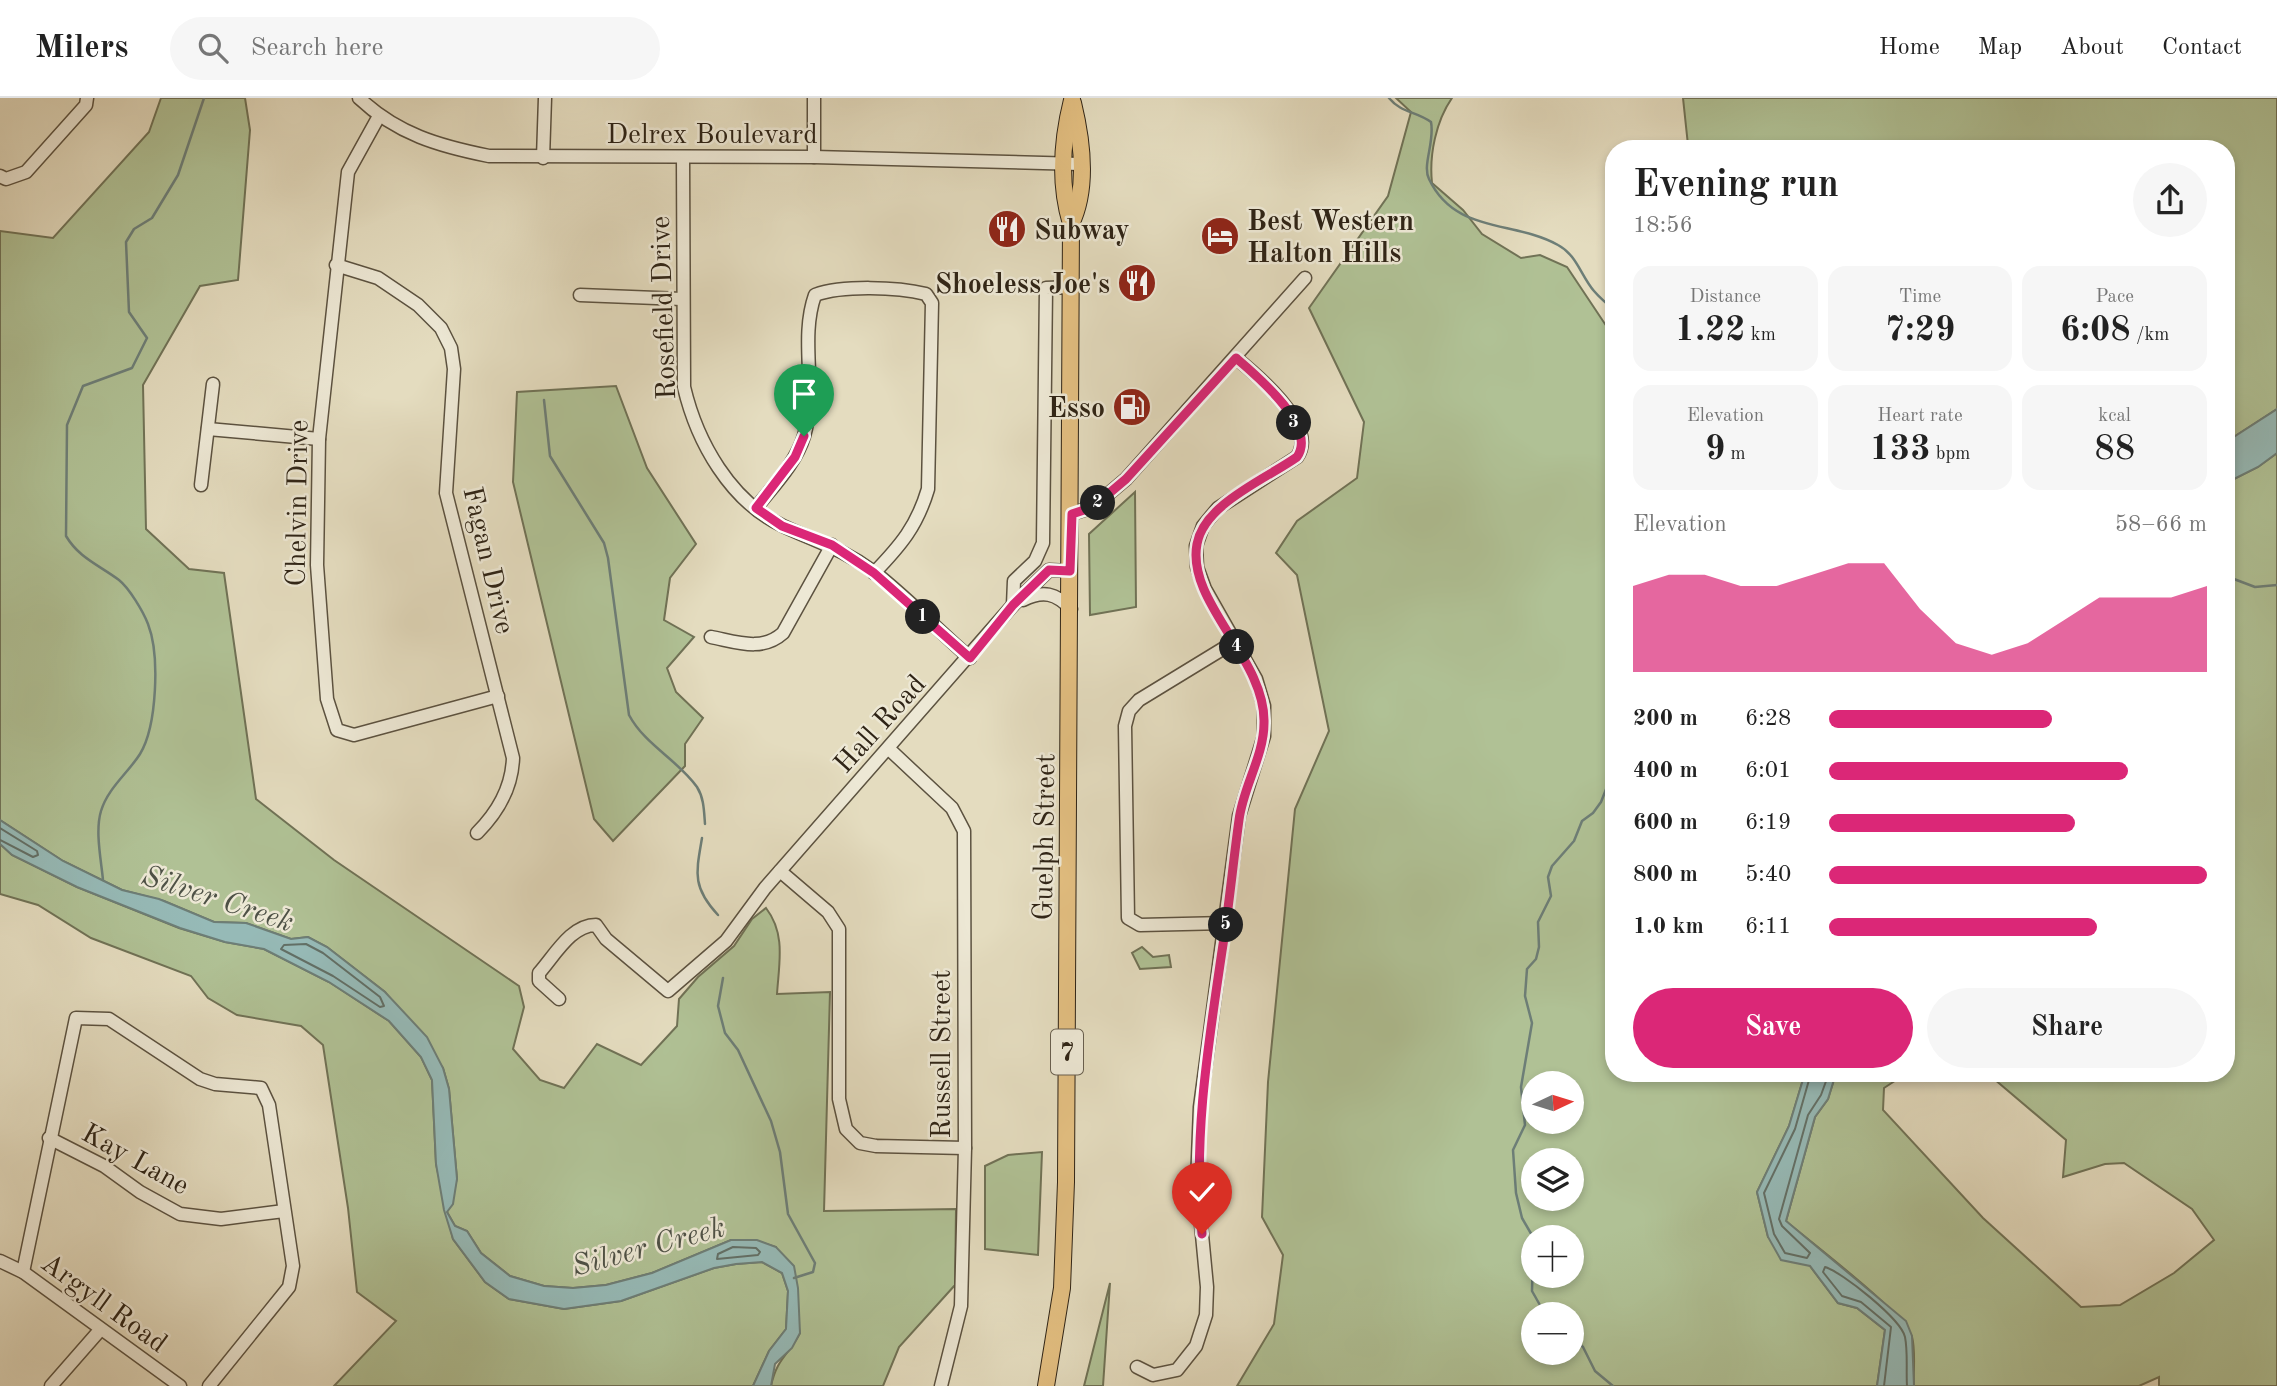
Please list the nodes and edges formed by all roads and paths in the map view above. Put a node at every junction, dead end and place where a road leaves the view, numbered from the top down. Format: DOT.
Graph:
graph roads {
  1 [pos="87,98"];
  2 [pos="359,98"];
  3 [pos="545,98"];
  4 [pos="814,98"];
  5 [pos="1072,99"];
  6 [pos="379,116"];
  7 [pos="683,157"];
  8 [pos="814,157"];
  9 [pos="544,158"];
  10 [pos="1072,164"];
  11 [pos="0,176"];
  12 [pos="336,265"];
  13 [pos="1305,278"];
  14 [pos="1071,287"];
  15 [pos="580,295"];
  16 [pos="682,299"];
  17 [pos="1236,358"];
  18 [pos="213,384"];
  19 [pos="208,429"];
  20 [pos="319,439"];
  21 [pos="201,485"];
  22 [pos="756,508"];
  23 [pos="1072,514"];
  24 [pos="832,545"];
  25 [pos="1070,571"];
  26 [pos="874,573"];
  27 [pos="1013,605"];
  28 [pos="1071,609"];
  29 [pos="711,637"];
  30 [pos="1234,642"];
  31 [pos="970,658"];
  32 [pos="498,696"];
  33 [pos="889,749"];
  34 [pos="477,833"];
  35 [pos="780,871"];
  36 [pos="1226,923"];
  37 [pos="559,999"];
  38 [pos="49,1138"];
  39 [pos="965,1148"];
  40 [pos="284,1211"];
  41 [pos="0,1261"];
  42 [pos="23,1272"];
  43 [pos="100,1330"];
  44 [pos="1137,1367"];
  45 [pos="51,1386"];
  46 [pos="180,1386"];
  47 [pos="209,1386"];
  48 [pos="941,1386"];
  49 [pos="1046,1386"];
  1 -- 11 [label="street"];
  2 -- 6 [label="street, Delrex Boulevard"];
  3 -- 9 [label="street"];
  4 -- 8 [label="street"];
  5 -- 10 [label="main road, Guelph Street"];
  6 -- 9 [label="street, Delrex Boulevard"];
  6 -- 12 [label="street, Chelvin Drive"];
  7 -- 8 [label="street, Delrex Boulevard"];
  7 -- 9 [label="street, Delrex Boulevard"];
  7 -- 16 [label="street, Rosefield Drive"];
  8 -- 10 [label="street, Delrex Boulevard"];
  10 -- 14 [label="main road, Guelph Street"];
  12 -- 20 [label="street, Chelvin Drive"];
  12 -- 32 [label="street, Fagan Drive"];
  13 -- 17 [label="street"];
  14 -- 23 [label="main road, Guelph Street"];
  14 -- 27 [label="street, Hall Road"];
  15 -- 16 [label="street"];
  16 -- 22 [label="street, Rosefield Drive"];
  17 -- 23 [label="street"];
  17 -- 30 [label="street"];
  18 -- 19 [label="street"];
  19 -- 20 [label="street"];
  19 -- 21 [label="street"];
  20 -- 32 [label="street, Chelvin Drive"];
  22 -- 24 [label="street, Rosefield Drive"];
  22 -- 26 [label="street"];
  23 -- 25 [label="main road, Guelph Street"];
  24 -- 26 [label="street, Rosefield Drive"];
  24 -- 29 [label="street"];
  25 -- 27 [label="street, Hall Road"];
  25 -- 28 [label="main road, Guelph Street / 7"];
  26 -- 31 [label="street, Rosefield Drive"];
  27 -- 28 [label="street"];
  27 -- 31 [label="street, Hall Road"];
  28 -- 49 [label="main road, Guelph Street / 7"];
  30 -- 36 [label="street"];
  30 -- 36 [label="street"];
  31 -- 33 [label="street, Hall Road"];
  32 -- 34 [label="street, Fagan Drive"];
  33 -- 35 [label="street, Hall Road"];
  33 -- 39 [label="street, Russell Street"];
  35 -- 37 [label="street, Hall Road"];
  35 -- 39 [label="street"];
  36 -- 44 [label="street"];
  38 -- 40 [label="street, Kay Lane"];
  38 -- 40 [label="street"];
  38 -- 42 [label="street"];
  39 -- 48 [label="street, Russell Street"];
  40 -- 47 [label="street"];
  41 -- 42 [label="street, Argyll Road"];
  42 -- 43 [label="street, Argyll Road"];
  43 -- 45 [label="street"];
  43 -- 46 [label="street, Argyll Road"];
}
